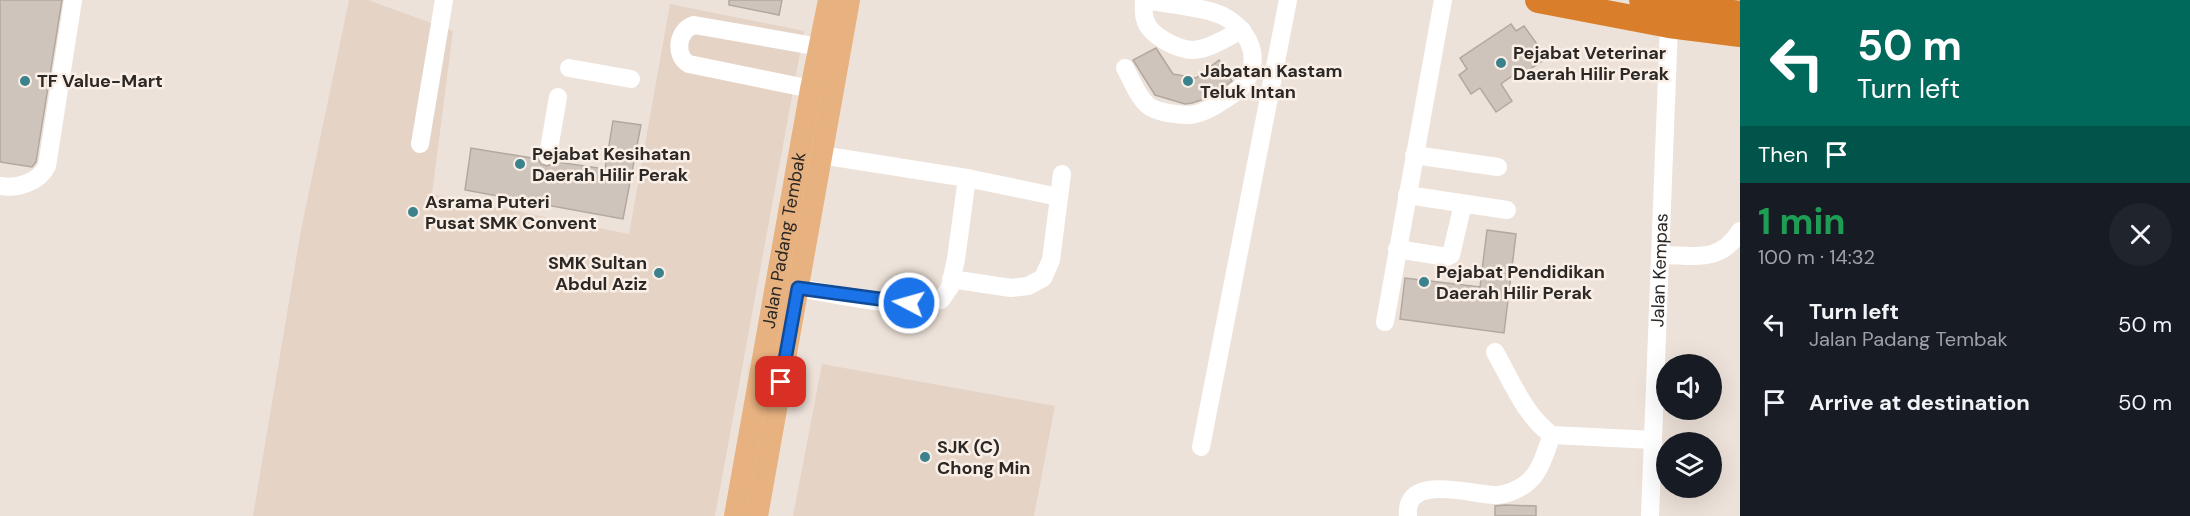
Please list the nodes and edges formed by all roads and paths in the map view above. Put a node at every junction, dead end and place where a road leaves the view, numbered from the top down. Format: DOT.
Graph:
graph roads {
  1 [pos="73,0"];
  2 [pos="444,0"];
  3 [pos="829,0"];
  4 [pos="849,0"];
  5 [pos="1144,0"];
  6 [pos="1288,0"];
  7 [pos="1443,0"];
  8 [pos="1538,0"];
  9 [pos="1642,0"];
  10 [pos="1738,15"];
  11 [pos="1669,25"];
  12 [pos="1242,30"];
  13 [pos="820,47"];
  14 [pos="569,68"];
  15 [pos="1125,68"];
  16 [pos="631,79"];
  17 [pos="811,89"];
  18 [pos="558,97"];
  19 [pos="420,144"];
  20 [pos="548,155"];
  21 [pos="821,155"];
  22 [pos="1414,155"];
  23 [pos="1498,167"];
  24 [pos="1062,174"];
  25 [pos="967,178"];
  26 [pos="0,186"];
  27 [pos="1407,195"];
  28 [pos="1059,197"];
  29 [pos="1463,204"];
  30 [pos="1507,210"];
  31 [pos="1740,231"];
  32 [pos="1397,249"];
  33 [pos="1660,255"];
  34 [pos="951,279"];
  35 [pos="798,288"];
  36 [pos="1385,322"];
  37 [pos="1495,352"];
  38 [pos="1552,435"];
  39 [pos="1653,440"];
  40 [pos="1201,447"];
  41 [pos="762,488"];
  42 [pos="735,516"];
  43 [pos="757,516"];
  44 [pos="763,516"];
  45 [pos="1408,516"];
  46 [pos="1650,516"];
  1 -- 26 [label="street"];
  2 -- 19 [label="street"];
  3 -- 13 [label="main road, Jalan Padang Tembak"];
  4 -- 21 [label="main road, Jalan Padang Tembak"];
  5 -- 12 [label="street"];
  5 -- 12 [label="street"];
  6 -- 40 [label="street"];
  7 -- 22 [label="street"];
  8 -- 11 [label="highway"];
  9 -- 10 [label="highway"];
  10 -- 11 [label="highway"];
  11 -- 33 [label="street, Jalan Kempas"];
  12 -- 15 [label="street"];
  13 -- 17 [label="main road, Jalan Padang Tembak"];
  13 -- 17 [label="street"];
  14 -- 16 [label="street"];
  17 -- 42 [label="main road, Jalan Padang Tembak"];
  18 -- 20 [label="street"];
  21 -- 25 [label="street"];
  21 -- 35 [label="main road, Jalan Padang Tembak"];
  22 -- 23 [label="street"];
  22 -- 27 [label="street"];
  24 -- 28 [label="street"];
  25 -- 28 [label="street"];
  25 -- 34 [label="street"];
  27 -- 29 [label="street"];
  27 -- 32 [label="street"];
  28 -- 34 [label="street"];
  29 -- 30 [label="street"];
  29 -- 32 [label="street"];
  31 -- 33 [label="street"];
  32 -- 36 [label="street"];
  33 -- 39 [label="street, Jalan Kempas"];
  34 -- 35 [label="street"];
  35 -- 41 [label="main road, Jalan Padang Tembak"];
  37 -- 38 [label="street"];
  38 -- 39 [label="street"];
  38 -- 45 [label="street"];
  39 -- 46 [label="street, Jalan Kempas"];
  41 -- 43 [label="main road, Jalan Padang Tembak"];
  41 -- 44 [label="main road"];
}
